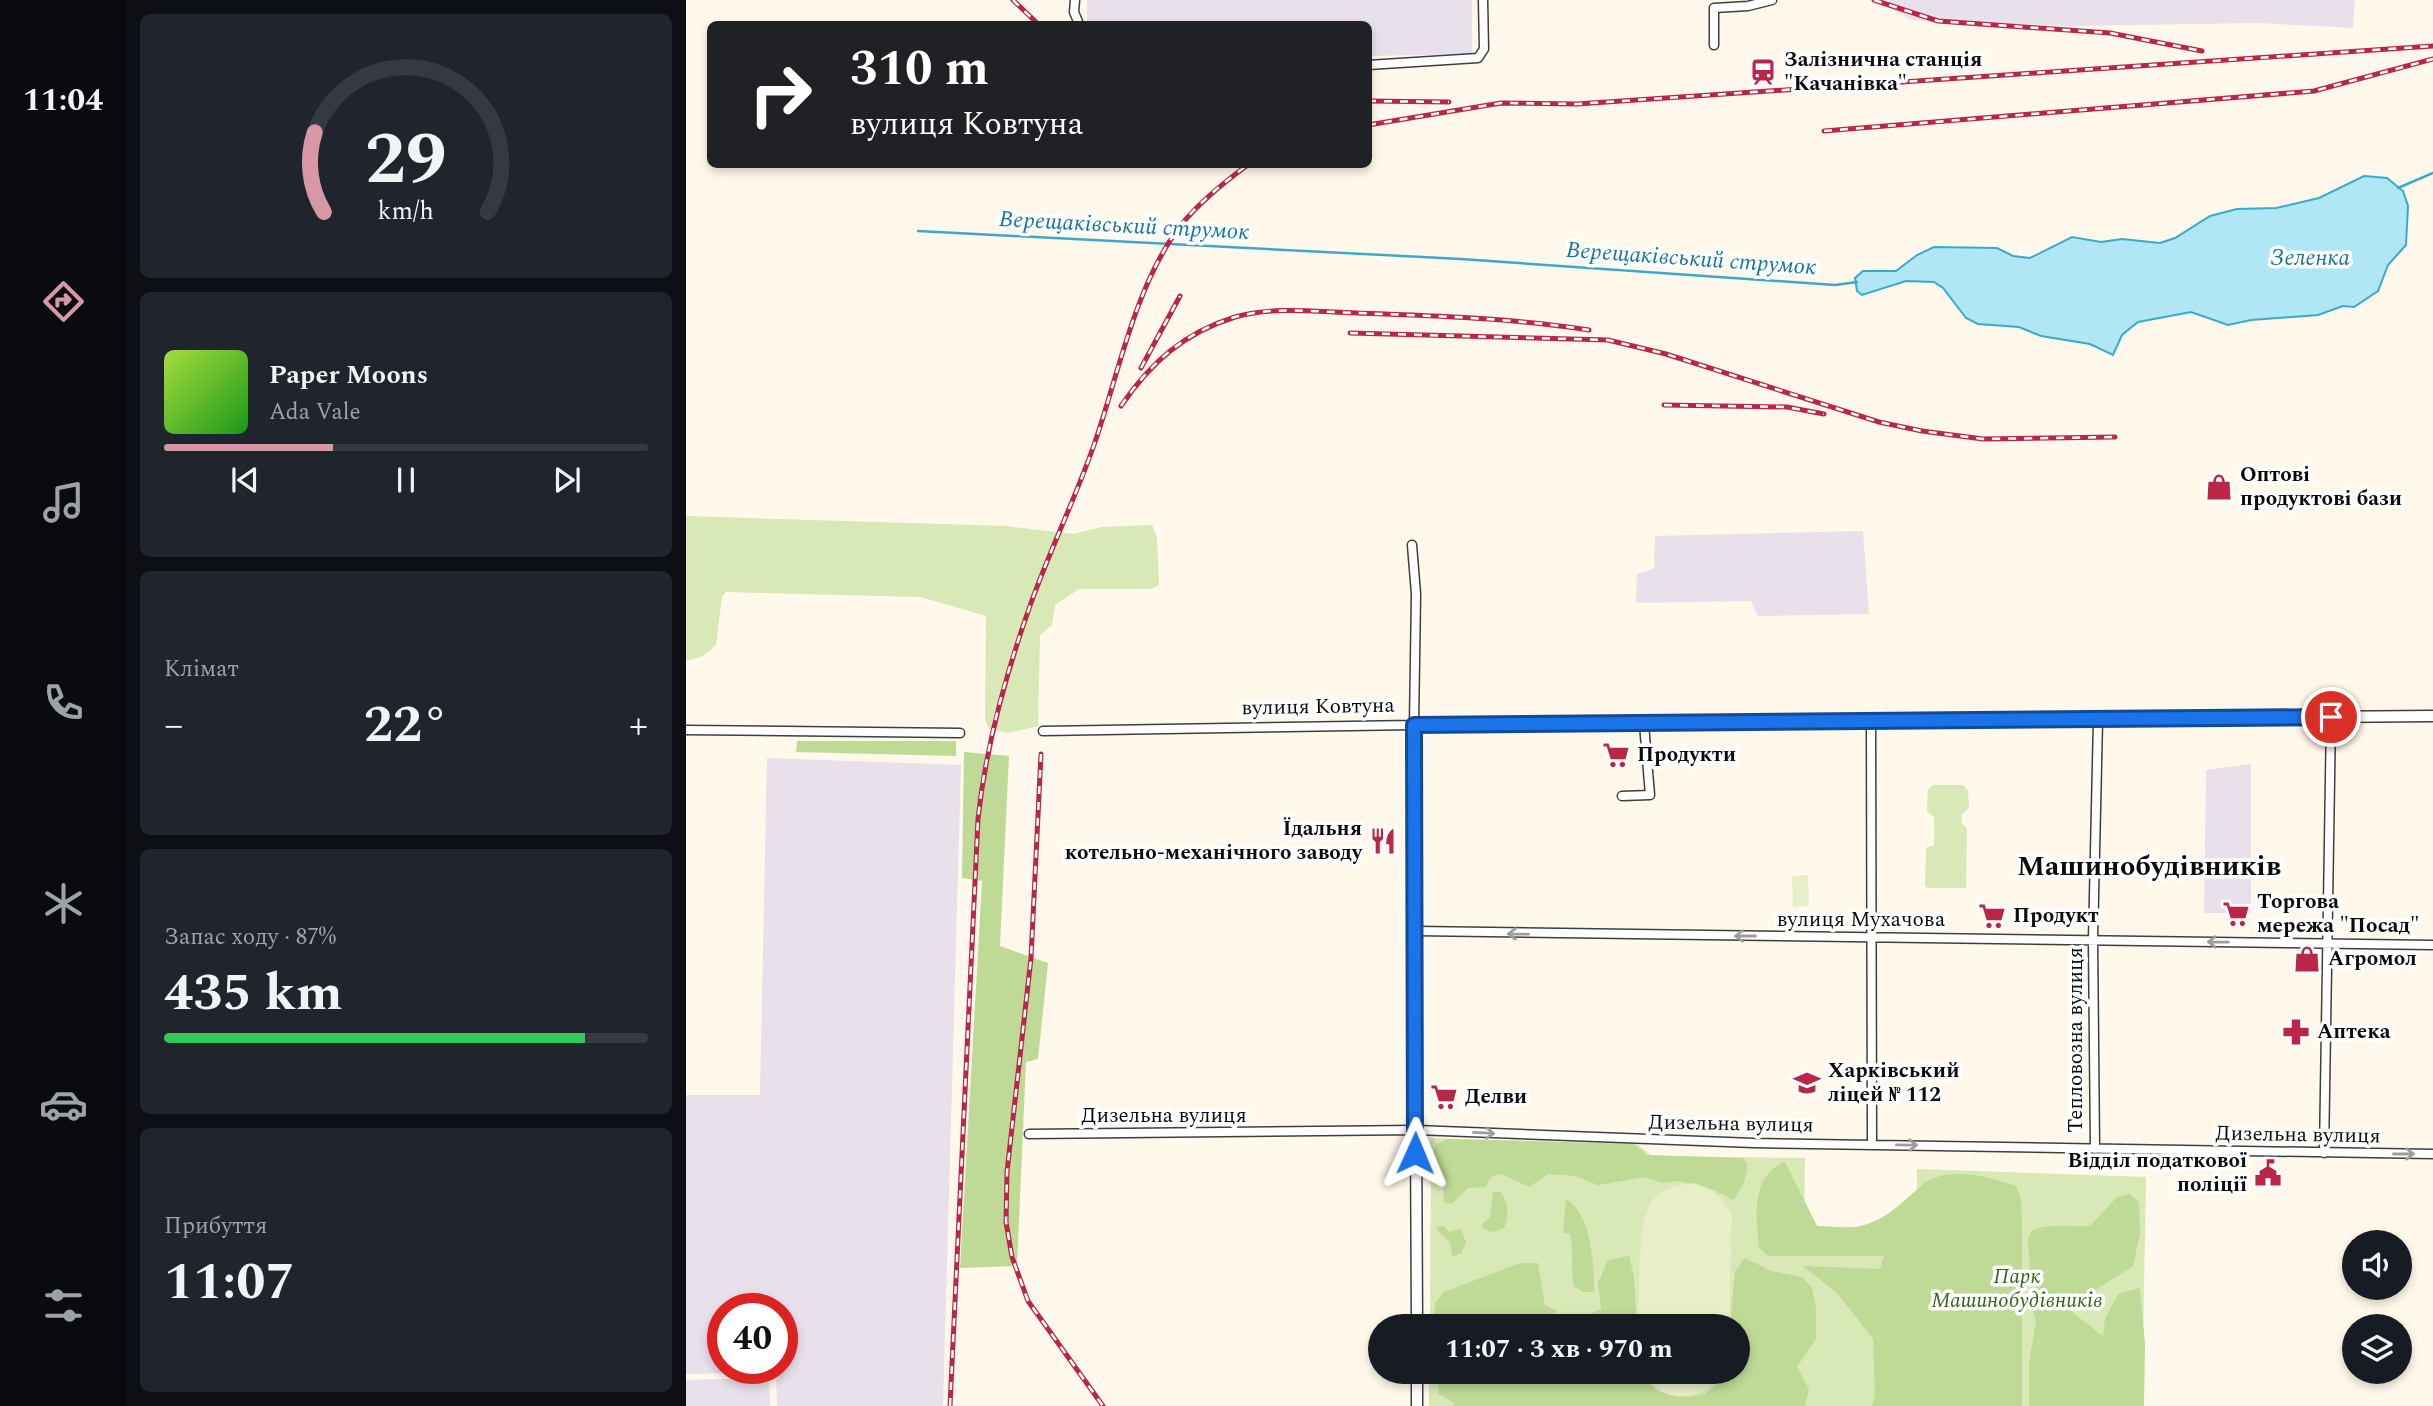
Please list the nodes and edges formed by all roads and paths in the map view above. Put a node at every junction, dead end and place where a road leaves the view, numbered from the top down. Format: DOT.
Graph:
graph roads {
  1 [pos="1075,0"];
  2 [pos="1483,0"];
  3 [pos="1772,0"];
  4 [pos="1078,21"];
  5 [pos="1714,45"];
  6 [pos="1372,65"];
  7 [pos="1412,545"];
  8 [pos="2433,716"];
  9 [pos="2331,717"];
  10 [pos="1871,720"];
  11 [pos="2098,720"];
  12 [pos="1644,724"];
  13 [pos="1414,725"];
  14 [pos="686,730"];
  15 [pos="1043,731"];
  16 [pos="960,733"];
  17 [pos="1622,796"];
  18 [pos="1415,931"];
  19 [pos="1872,937"];
  20 [pos="2093,940"];
  21 [pos="2326,943"];
  22 [pos="2433,945"];
  23 [pos="1416,1130"];
  24 [pos="1029,1134"];
  25 [pos="1872,1144"];
  26 [pos="2095,1149"];
  27 [pos="2325,1153"];
  28 [pos="2433,1154"];
  29 [pos="1417,1314"];
  30 [pos="1417,1384"];
  31 [pos="1417,1406"];
  1 -- 4 [label="street"];
  2 -- 6 [label="street"];
  3 -- 5 [label="street"];
  7 -- 13 [label="street"];
  8 -- 9 [label="street, вулиця Ковтуна"];
  9 -- 11 [label="street, вулиця Ковтуна"];
  9 -- 21 [label="street"];
  10 -- 11 [label="street, вулиця Ковтуна"];
  10 -- 12 [label="street, вулиця Ковтуна"];
  10 -- 19 [label="street"];
  11 -- 20 [label="street, Тепловозна вулиця"];
  12 -- 13 [label="street, вулиця Ковтуна"];
  12 -- 17 [label="street"];
  13 -- 15 [label="street, вулиця Ковтуна"];
  13 -- 18 [label="street"];
  14 -- 16 [label="street"];
  19 -- 18 [label="street, вулиця Мухачова, one-way"];
  18 -- 23 [label="street"];
  19 -- 20 [label="street, вулиця Мухачова"];
  19 -- 25 [label="street"];
  21 -- 20 [label="street, вулиця Мухачова, one-way"];
  20 -- 26 [label="street, Тепловозна вулиця"];
  21 -- 22 [label="street, вулиця Мухачова"];
  21 -- 27 [label="street"];
  23 -- 24 [label="street, Дизельна вулиця"];
  23 -- 25 [label="street, Дизельна вулиця, one-way"];
  23 -- 29 [label="street"];
  25 -- 26 [label="street, Дизельна вулиця, one-way"];
  26 -- 27 [label="street, Дизельна вулиця"];
  27 -- 28 [label="street, Дизельна вулиця, one-way"];
  30 -- 31 [label="street"];
}
